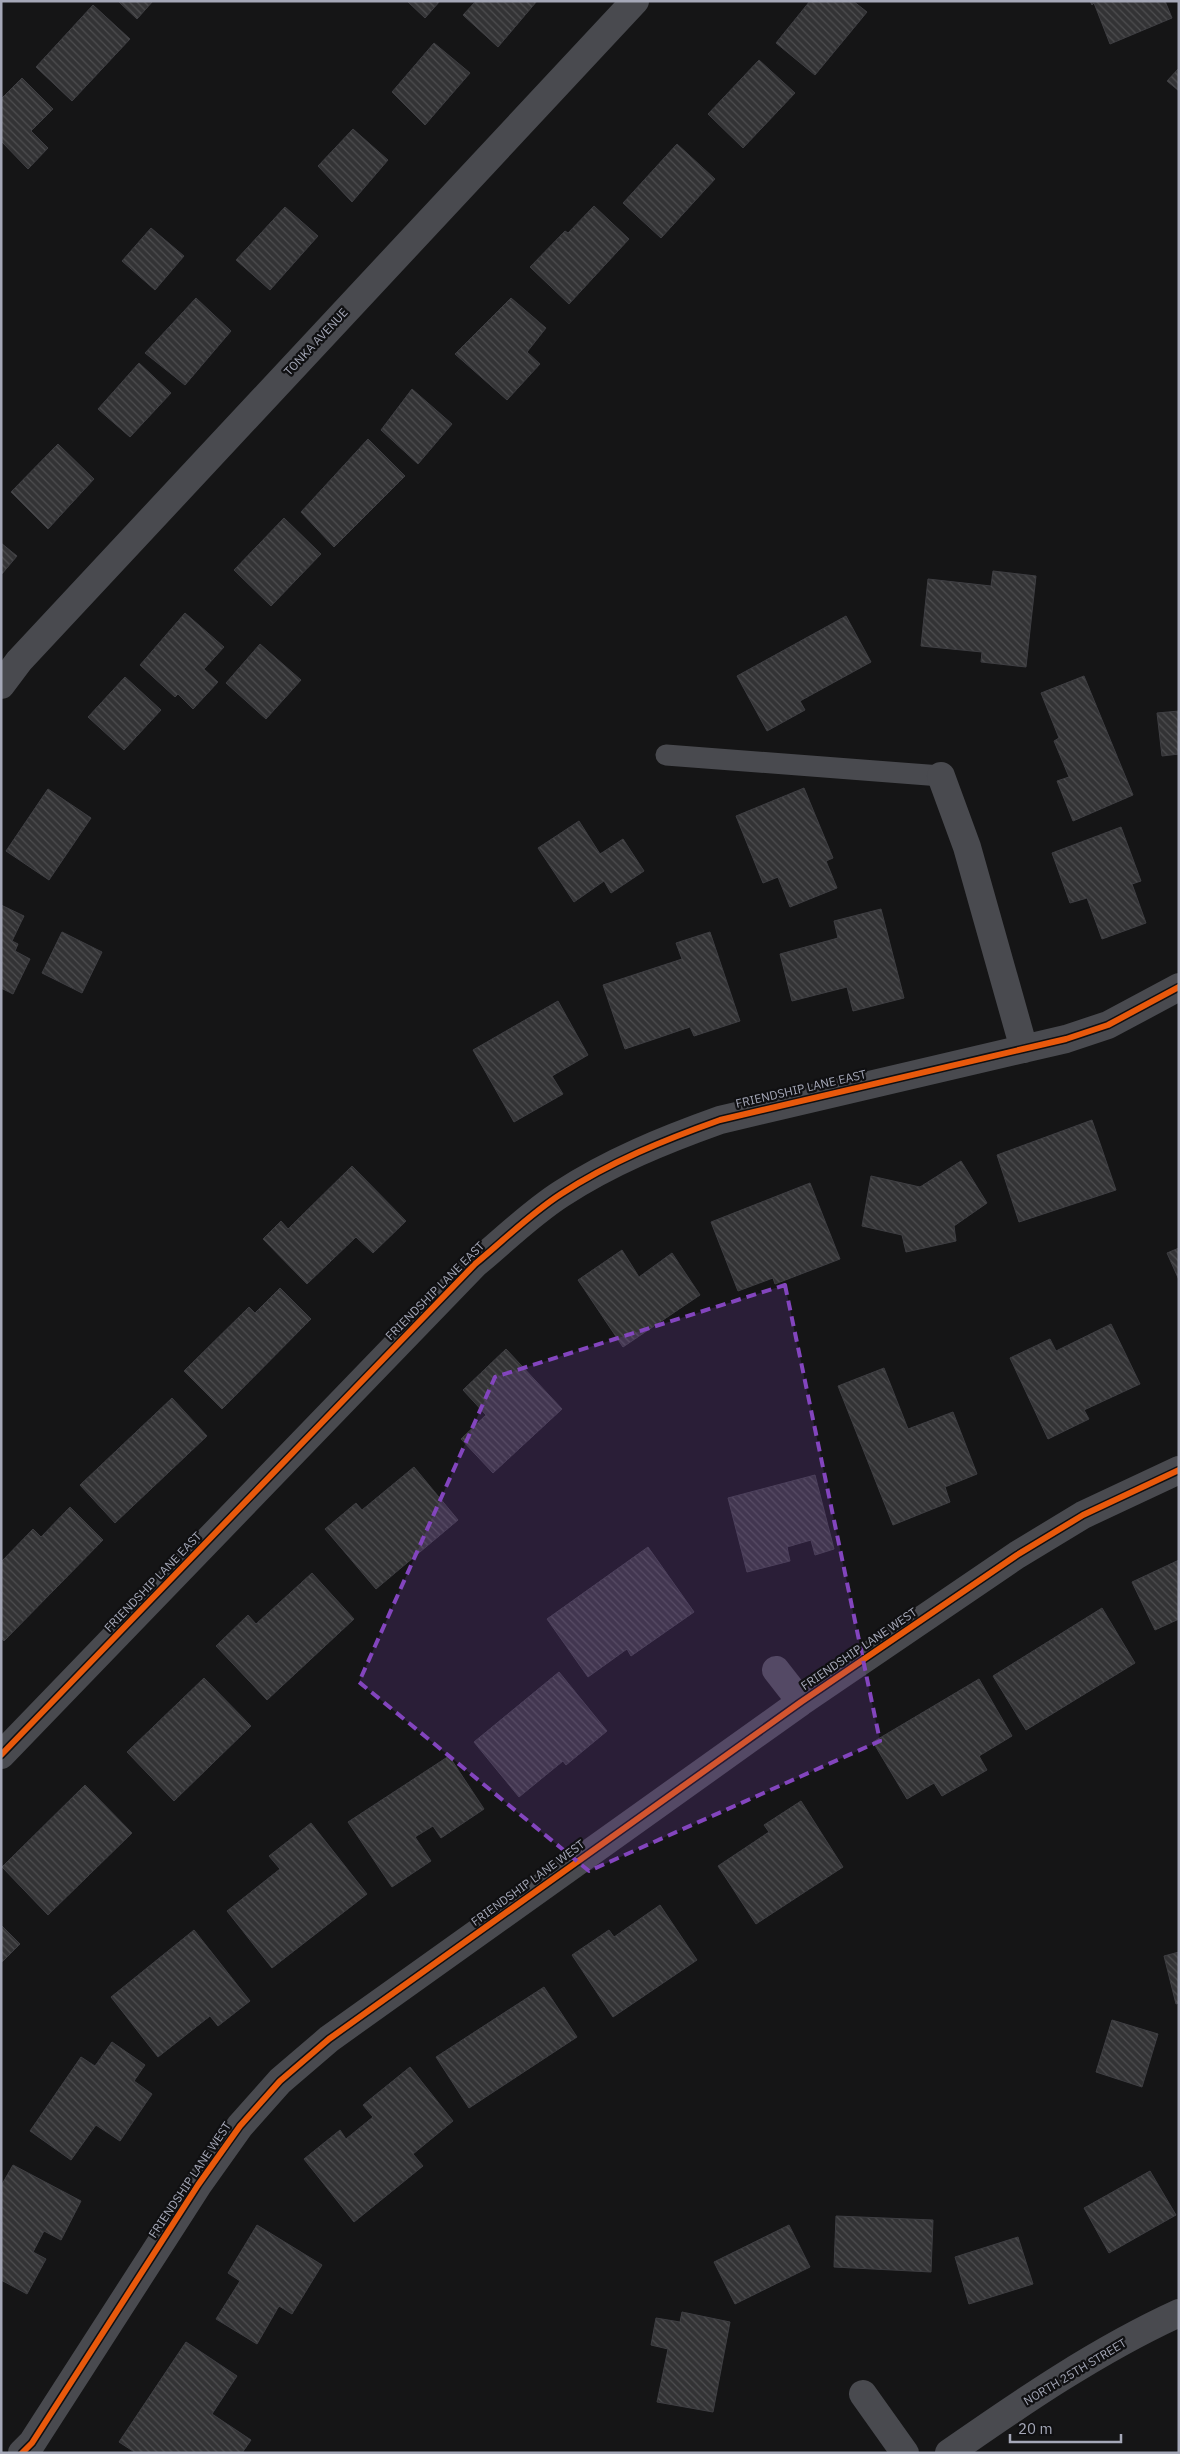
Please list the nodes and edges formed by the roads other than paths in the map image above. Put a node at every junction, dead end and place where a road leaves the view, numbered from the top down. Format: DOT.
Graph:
graph roads {
  1 [pos="635,1"];
  2 [pos="1,685"];
  3 [pos="666,755"];
  4 [pos="940,776"];
  5 [pos="1179,986"];
  6 [pos="1024,1049"];
  7 [pos="1179,1470"];
  8 [pos="776,1670"];
  9 [pos="801,1702"];
  10 [pos="1,1755"];
  11 [pos="1179,2313"];
  12 [pos="863,2394"];
  13 [pos="22,2453"];
  14 [pos="905,2453"];
  15 [pos="949,2453"];
  1 -- 2 [label="street, TONKA AVENUE"];
  3 -- 4 [label="lane"];
  4 -- 6 [label="street"];
  5 -- 6 [label="street, FRIENDSHIP LANE EAST"];
  6 -- 10 [label="street, FRIENDSHIP LANE EAST"];
  7 -- 9 [label="street, FRIENDSHIP LANE WEST"];
  8 -- 9 [label="street"];
  9 -- 13 [label="street, FRIENDSHIP LANE WEST"];
  11 -- 15 [label="street, NORTH 25TH STREET"];
  12 -- 14 [label="street"];
}
